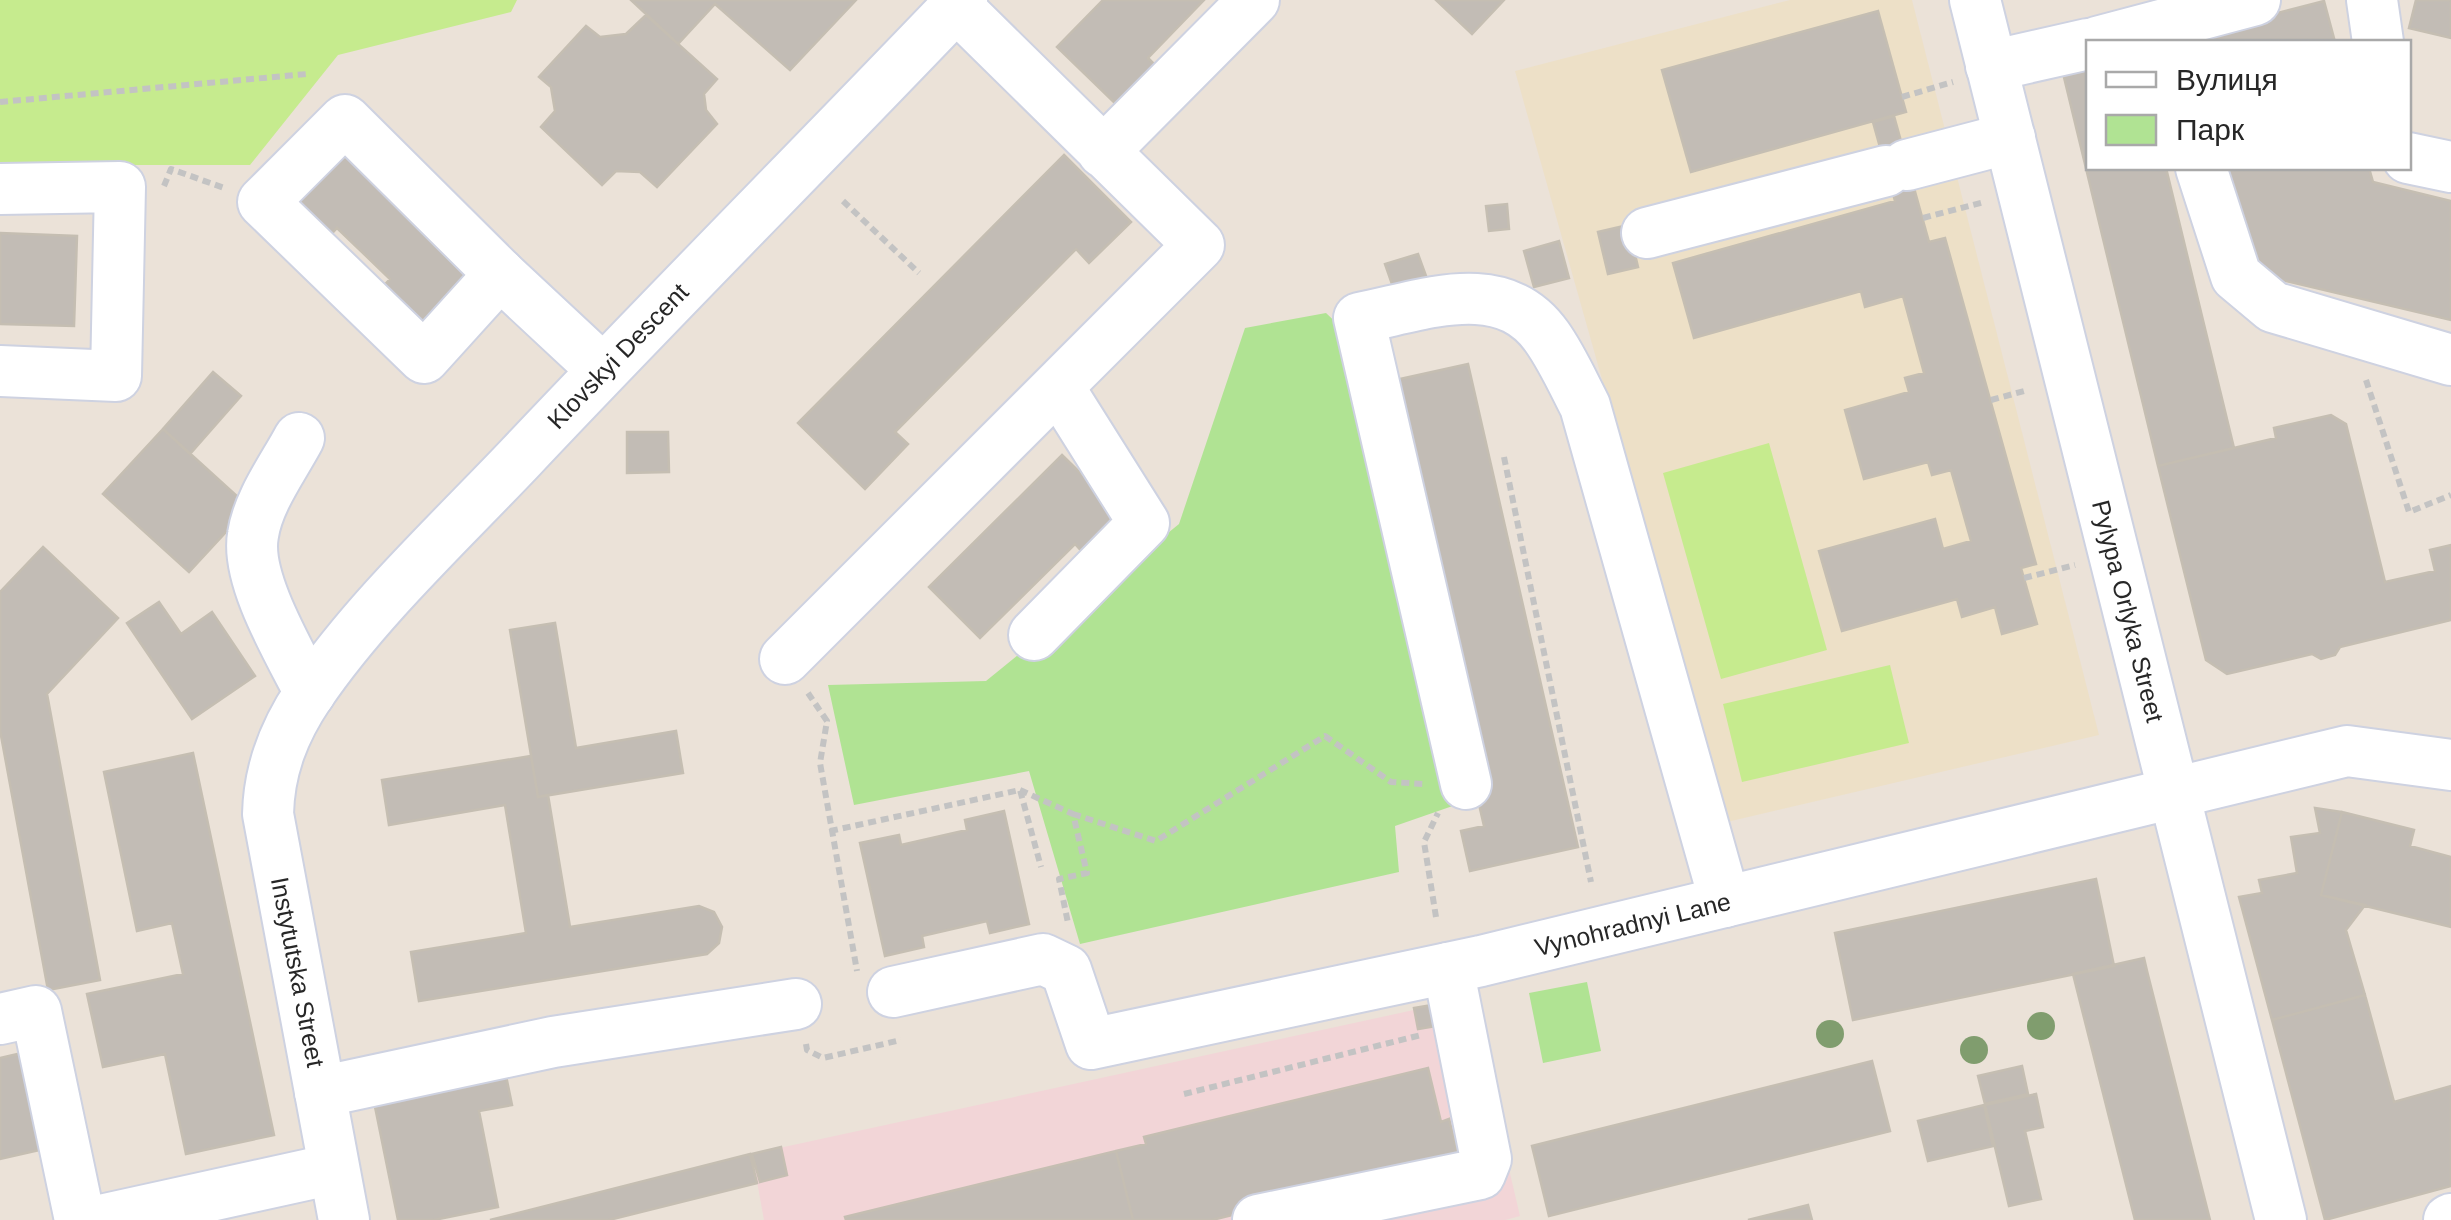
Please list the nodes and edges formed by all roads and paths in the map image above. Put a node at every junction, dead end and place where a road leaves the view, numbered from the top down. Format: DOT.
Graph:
graph roads {
  1 [pos="1254,0"];
  2 [pos="2256,0"];
  3 [pos="2372,0"];
  4 [pos="959,3"];
  5 [pos="1991,4"];
  6 [pos="2158,35"];
  7 [pos="2114,40"];
  8 [pos="2378,40"];
  9 [pos="2086,45"];
  10 [pos="307,74"];
  11 [pos="1973,74"];
  12 [pos="1902,96"];
  13 [pos="0,102"];
  14 [pos="2010,138"];
  15 [pos="1104,152"];
  16 [pos="2411,159"];
  17 [pos="2451,168"];
  18 [pos="2202,170"];
  19 [pos="120,187"];
  20 [pos="0,190"];
  21 [pos="843,201"];
  22 [pos="263,202"];
  23 [pos="1986,202"];
  24 [pos="1922,218"];
  25 [pos="1647,233"];
  26 [pos="919,273"];
  27 [pos="500,274"];
  28 [pos="2350,330"];
  29 [pos="2451,360"];
  30 [pos="603,370"];
  31 [pos="0,371"];
  32 [pos="1058,388"];
  33 [pos="2034,388"];
  34 [pos="1991,400"];
  35 [pos="299,438"];
  36 [pos="1504,457"];
  37 [pos="2451,495"];
  38 [pos="2079,564"];
  39 [pos="2024,578"];
  40 [pos="1034,636"];
  41 [pos="785,659"];
  42 [pos="300,709"];
  43 [pos="2451,765"];
  44 [pos="1020,790"];
  45 [pos="1452,790"];
  46 [pos="2174,794"];
  47 [pos="1074,814"];
  48 [pos="830,831"];
  49 [pos="1040,866"];
  50 [pos="1591,882"];
  51 [pos="1724,902"];
  52 [pos="1066,917"];
  53 [pos="1436,917"];
  54 [pos="1448,968"];
  55 [pos="884,1002"];
  56 [pos="796,1004"];
  57 [pos="0,1019"];
  58 [pos="1460,1025"];
  59 [pos="823,1058"];
  60 [pos="320,1092"];
  61 [pos="1184,1094"];
  62 [pos="332,1169"];
  63 [pos="1353,1210"];
  64 [pos="162,1214"];
  65 [pos="80,1220"];
  66 [pos="102,1220"];
  67 [pos="344,1220"];
  68 [pos="1258,1220"];
  69 [pos="2281,1220"];
  1 -- 15 [label="street"];
  2 -- 6 [label="street"];
  3 -- 8 [label="street"];
  4 -- 15 [label="street"];
  4 -- 30 [label="street, Klovskyi Descent"];
  5 -- 11 [label="street, Pylypa Orlyka Street"];
  6 -- 7 [label="street"];
  9 -- 11 [label="street"];
  10 -- 13 [label="path"];
  11 -- 12 [label="path"];
  11 -- 14 [label="street, Pylypa Orlyka Street"];
  14 -- 25 [label="street"];
  14 -- 46 [label="street, Pylypa Orlyka Street"];
  15 -- 32 [label="street"];
  16 -- 17 [label="street"];
  18 -- 28 [label="street"];
  19 -- 20 [label="street"];
  19 -- 22 [label="path"];
  19 -- 31 [label="street"];
  21 -- 26 [label="path"];
  22 -- 27 [label="street"];
  22 -- 27 [label="street"];
  23 -- 24 [label="path"];
  27 -- 30 [label="street"];
  28 -- 29 [label="street"];
  28 -- 37 [label="path"];
  30 -- 42 [label="street, Klovskyi Descent"];
  32 -- 40 [label="street"];
  32 -- 41 [label="street"];
  33 -- 34 [label="path"];
  35 -- 42 [label="street"];
  36 -- 50 [label="path"];
  38 -- 39 [label="path"];
  41 -- 48 [label="path"];
  42 -- 60 [label="street, Instytutska Street"];
  43 -- 46 [label="street, Vynohradnyi Lane"];
  44 -- 47 [label="path"];
  44 -- 48 [label="path"];
  44 -- 49 [label="path"];
  45 -- 47 [label="path"];
  45 -- 51 [label="street"];
  45 -- 53 [label="path"];
  46 -- 51 [label="street, Vynohradnyi Lane"];
  46 -- 69 [label="street, Pylypa Orlyka Street"];
  47 -- 52 [label="path"];
  48 -- 55 [label="path"];
  51 -- 54 [label="street, Vynohradnyi Lane"];
  54 -- 55 [label="street, Vynohradnyi Lane"];
  54 -- 58 [label="street"];
  55 -- 59 [label="path"];
  56 -- 60 [label="street"];
  57 -- 65 [label="street"];
  58 -- 61 [label="path"];
  58 -- 63 [label="street"];
  60 -- 62 [label="street, Instytutska Street"];
  62 -- 64 [label="street"];
  62 -- 67 [label="street, Instytutska Street"];
  63 -- 68 [label="street"];
  64 -- 66 [label="street"];
}
